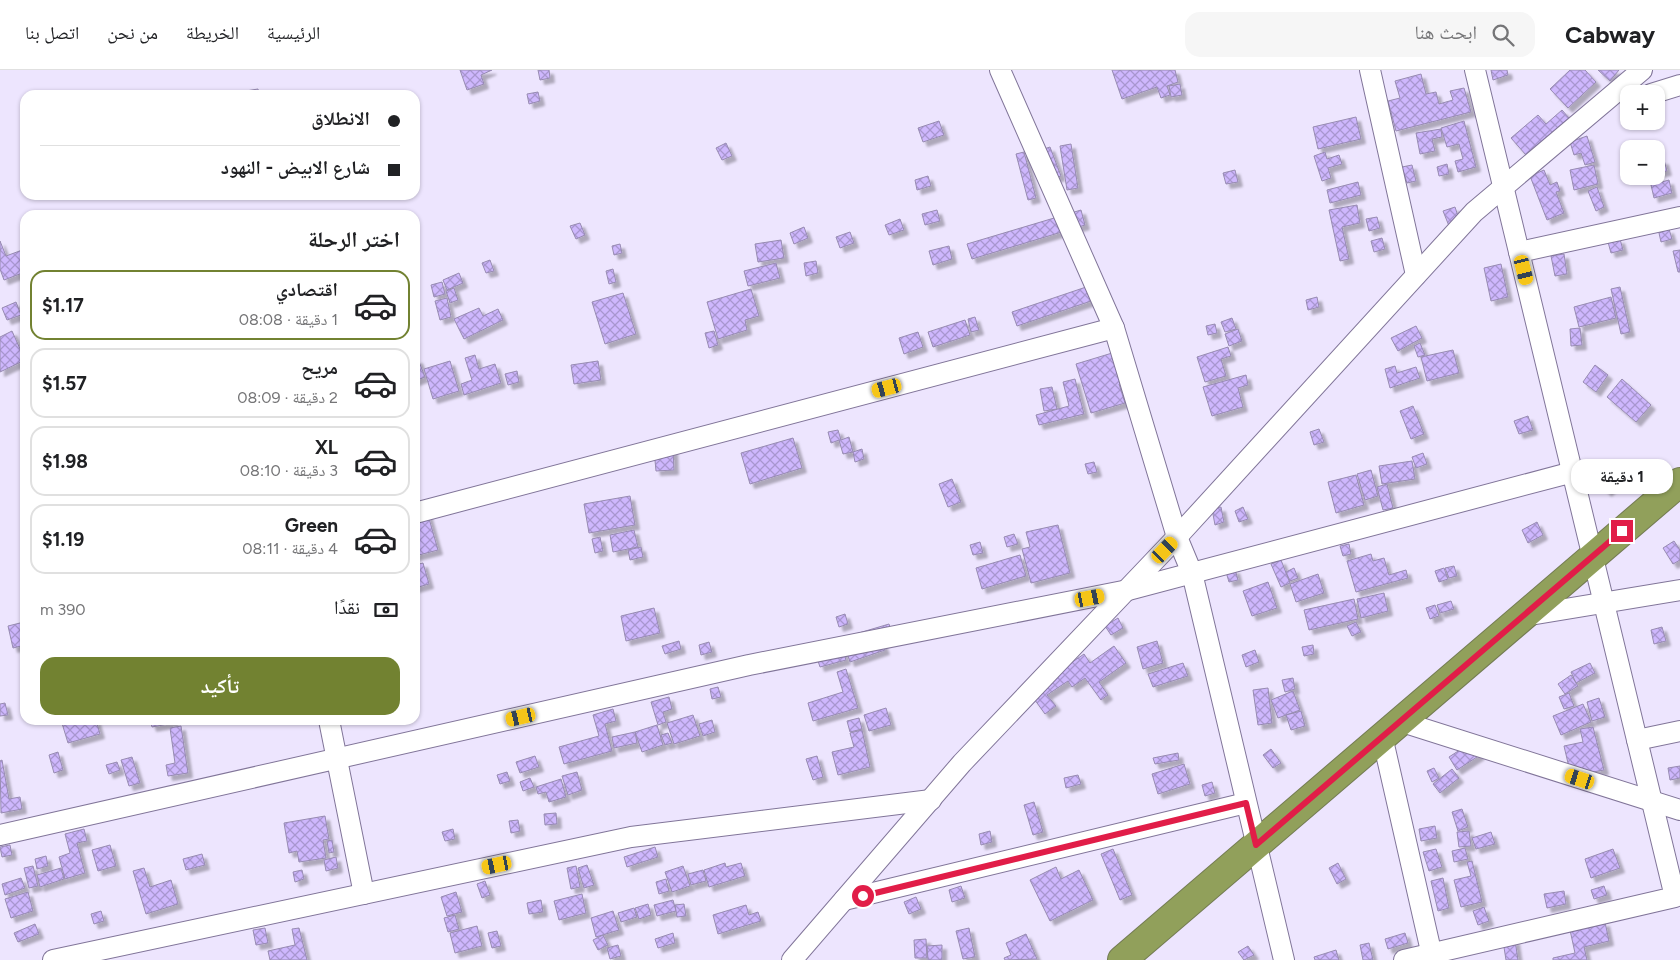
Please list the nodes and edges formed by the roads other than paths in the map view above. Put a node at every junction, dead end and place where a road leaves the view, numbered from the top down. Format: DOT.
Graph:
graph roads {
  1 [pos="1000,70"];
  2 [pos="1370,70"];
  3 [pos="1475,70"];
  4 [pos="1642,70"];
  5 [pos="1680,85"];
  6 [pos="1665,90"];
  7 [pos="1620,104"];
  8 [pos="1593,112"];
  9 [pos="1503,187"];
  10 [pos="1680,217"];
  11 [pos="1519,252"];
  12 [pos="1416,275"];
  13 [pos="1114,328"];
  14 [pos="1573,472"];
  15 [pos="1680,482"];
  16 [pos="420,512"];
  17 [pos="1177,537"];
  18 [pos="1593,556"];
  19 [pos="1192,573"];
  20 [pos="1128,590"];
  21 [pos="1680,590"];
  22 [pos="1604,603"];
  23 [pos="1522,617"];
  24 [pos="330,725"];
  25 [pos="1390,729"];
  26 [pos="1680,732"];
  27 [pos="1637,740"];
  28 [pos="337,760"];
  29 [pos="931,800"];
  30 [pos="1652,802"];
  31 [pos="1246,803"];
  32 [pos="1680,810"];
  33 [pos="0,835"];
  34 [pos="1256,845"];
  35 [pos="364,894"];
  36 [pos="844,900"];
  37 [pos="1130,957"];
  38 [pos="1432,957"];
  39 [pos="53,960"];
  40 [pos="792,960"];
  41 [pos="1284,960"];
  42 [pos="1404,960"];
  1 -- 13 [label="street"];
  2 -- 12 [label="street"];
  3 -- 9 [label="street"];
  4 -- 8 [label="street"];
  5 -- 6 [label="street"];
  7 -- 8 [label="street"];
  8 -- 9 [label="street"];
  9 -- 11 [label="street"];
  9 -- 12 [label="street"];
  10 -- 11 [label="street"];
  11 -- 14 [label="street"];
  12 -- 17 [label="street"];
  13 -- 16 [label="street"];
  13 -- 17 [label="street"];
  14 -- 18 [label="street"];
  14 -- 19 [label="street"];
  15 -- 18 [label="highway"];
  17 -- 19 [label="street"];
  17 -- 20 [label="street"];
  18 -- 22 [label="street"];
  18 -- 23 [label="highway"];
  19 -- 20 [label="street"];
  19 -- 31 [label="street"];
  20 -- 28 [label="street"];
  20 -- 29 [label="street"];
  21 -- 22 [label="street"];
  22 -- 23 [label="street"];
  22 -- 27 [label="street"];
  23 -- 25 [label="highway"];
  24 -- 28 [label="street"];
  25 -- 30 [label="street"];
  25 -- 34 [label="highway"];
  25 -- 38 [label="street"];
  26 -- 27 [label="street"];
  27 -- 30 [label="street"];
  28 -- 33 [label="street"];
  28 -- 35 [label="street"];
  29 -- 35 [label="street"];
  29 -- 36 [label="street"];
  30 -- 32 [label="street"];
  30 -- 38 [label="street"];
  31 -- 34 [label="street"];
  31 -- 36 [label="street"];
  34 -- 37 [label="highway"];
  34 -- 41 [label="street"];
  35 -- 39 [label="street"];
  36 -- 40 [label="street"];
  38 -- 42 [label="street"];
}
